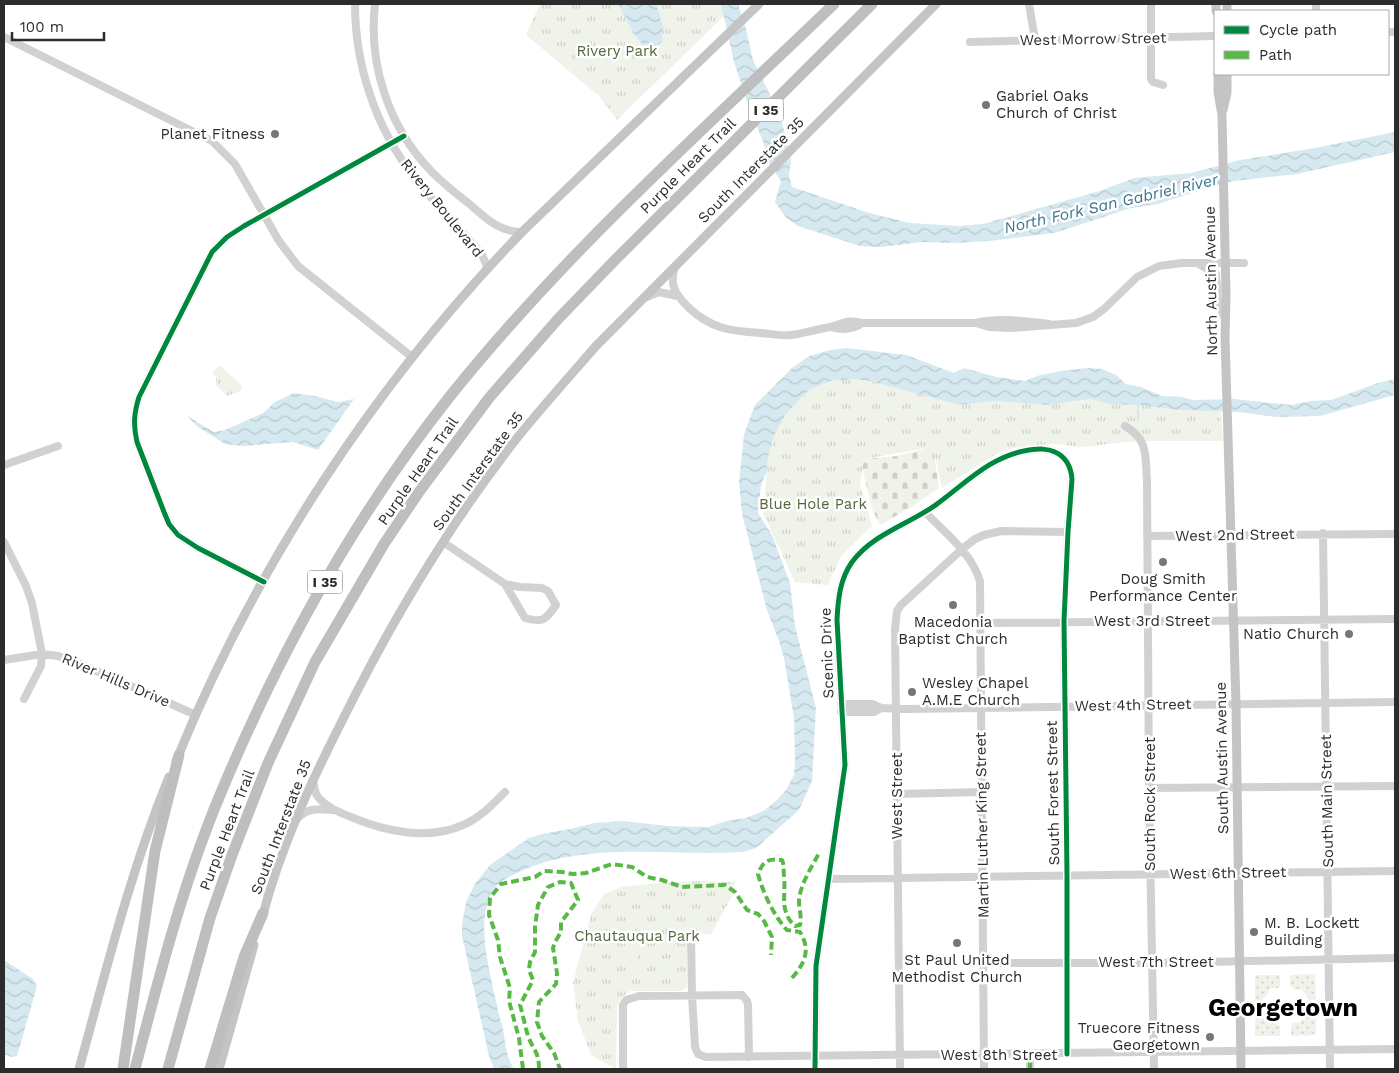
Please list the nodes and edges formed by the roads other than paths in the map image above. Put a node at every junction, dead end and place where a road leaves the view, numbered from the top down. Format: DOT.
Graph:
graph roads {
  1 [pos="355,4"];
  2 [pos="375,4"];
  3 [pos="759,4"];
  4 [pos="834,4"];
  5 [pos="872,4"];
  6 [pos="936,4"];
  7 [pos="1029,4"];
  8 [pos="1150,4"];
  9 [pos="374,34"];
  10 [pos="356,35"];
  11 [pos="1214,36"];
  12 [pos="4,37"];
  13 [pos="1151,37"];
  14 [pos="1034,40"];
  15 [pos="970,42"];
  16 [pos="1218,75"];
  17 [pos="1227,75"];
  18 [pos="1163,85"];
  19 [pos="1222,115"];
  20 [pos="404,136"];
  21 [pos="392,143"];
  22 [pos="265,215"];
  23 [pos="522,232"];
  24 [pos="1225,262"];
  25 [pos="1197,263"];
  26 [pos="1244,263"];
  27 [pos="676,265"];
  28 [pos="486,269"];
  29 [pos="676,296"];
  30 [pos="642,299"];
  31 [pos="1226,322"];
  32 [pos="412,357"];
  33 [pos="1125,426"];
  34 [pos="58,446"];
  35 [pos="1228,446"];
  36 [pos="4,465"];
  37 [pos="925,512"];
  38 [pos="1068,532"];
  39 [pos="1323,533"];
  40 [pos="1395,534"];
  41 [pos="1231,535"];
  42 [pos="1147,536"];
  43 [pos="4,542"];
  44 [pos="443,542"];
  45 [pos="961,550"];
  46 [pos="264,582"];
  47 [pos="505,584"];
  48 [pos="1395,619"];
  49 [pos="1324,620"];
  50 [pos="1064,621"];
  51 [pos="1148,621"];
  52 [pos="1233,621"];
  53 [pos="980,623"];
  54 [pos="42,654"];
  55 [pos="4,660"];
  56 [pos="24,699"];
  57 [pos="1326,702"];
  58 [pos="1395,702"];
  59 [pos="1236,704"];
  60 [pos="1150,705"];
  61 [pos="1064,706"];
  62 [pos="841,708"];
  63 [pos="897,708"];
  64 [pos="981,708"];
  65 [pos="196,715"];
  66 [pos="179,755"];
  67 [pos="313,779"];
  68 [pos="1395,786"];
  69 [pos="1327,787"];
  70 [pos="1149,788"];
  71 [pos="1236,788"];
  72 [pos="505,792"];
  73 [pos="982,792"];
  74 [pos="897,794"];
  75 [pos="333,810"];
  76 [pos="296,819"];
  77 [pos="1328,871"];
  78 [pos="1395,871"];
  79 [pos="1238,873"];
  80 [pos="1151,875"];
  81 [pos="1067,876"];
  82 [pos="983,877"];
  83 [pos="898,878"];
  84 [pos="829,879"];
  85 [pos="263,913"];
  86 [pos="691,938"];
  87 [pos="1395,958"];
  88 [pos="1329,960"];
  89 [pos="1067,962"];
  90 [pos="1240,962"];
  91 [pos="983,963"];
  92 [pos="1152,963"];
  93 [pos="692,995"];
  94 [pos="1395,1049"];
  95 [pos="1330,1050"];
  96 [pos="1241,1051"];
  97 [pos="1154,1053"];
  98 [pos="984,1054"];
  99 [pos="1067,1054"];
  100 [pos="900,1055"];
  101 [pos="815,1056"];
  102 [pos="749,1057"];
  103 [pos="79,1069"];
  104 [pos="122,1069"];
  105 [pos="135,1069"];
  106 [pos="168,1069"];
  107 [pos="210,1069"];
  108 [pos="220,1069"];
  109 [pos="623,1069"];
  110 [pos="815,1069"];
  111 [pos="900,1069"];
  112 [pos="984,1069"];
  113 [pos="1154,1069"];
  114 [pos="1241,1069"];
  115 [pos="1330,1069"];
  1 -- 10 [label="street, Rivery Boulevard"];
  2 -- 9 [label="street, Rivery Boulevard"];
  3 -- 23 [label="main road"];
  4 -- 105 [label="highway, Purple Heart Trail / I 35"];
  5 -- 106 [label="highway, Purple Heart Trail / I 35"];
  6 -- 27 [label="main road, South Interstate 35"];
  7 -- 14 [label="street"];
  8 -- 13 [label="street"];
  9 -- 10 [label="street"];
  9 -- 20 [label="street, Rivery Boulevard"];
  10 -- 21 [label="street, Rivery Boulevard"];
  11 -- 13 [label="street, West Morrow Street"];
  12 -- 22 [label="street"];
  13 -- 14 [label="street, West Morrow Street"];
  13 -- 18 [label="street"];
  14 -- 15 [label="street, West Morrow Street"];
  16 -- 19 [label="main road, North Austin Avenue"];
  17 -- 19 [label="main road, North Austin Avenue"];
  19 -- 24 [label="main road, North Austin Avenue"];
  20 -- 21 [label="street"];
  20 -- 23 [label="street, Rivery Boulevard"];
  21 -- 22 [label="street"];
  21 -- 28 [label="street, Rivery Boulevard"];
  22 -- 32 [label="street"];
  22 -- 46 [label="street"];
  23 -- 28 [label="main road"];
  24 -- 25 [label="street"];
  24 -- 26 [label="street"];
  24 -- 31 [label="main road, North Austin Avenue"];
  25 -- 29 [label="street"];
  25 -- 31 [label="street"];
  27 -- 29 [label="street"];
  27 -- 30 [label="main road, South Interstate 35"];
  28 -- 32 [label="main road"];
  29 -- 30 [label="street"];
  30 -- 44 [label="main road, South Interstate 35"];
  31 -- 35 [label="main road, North Austin Avenue"];
  32 -- 46 [label="main road"];
  33 -- 42 [label="street, South Rock Street"];
  34 -- 36 [label="street"];
  35 -- 41 [label="main road, South Austin Avenue"];
  37 -- 38 [label="street, Scenic Drive"];
  37 -- 45 [label="street, Martin Luther King Street"];
  37 -- 62 [label="street, Scenic Drive"];
  38 -- 45 [label="street"];
  38 -- 50 [label="street, South Forest Street"];
  39 -- 40 [label="street, West 2nd Street"];
  39 -- 41 [label="street, West 2nd Street"];
  39 -- 49 [label="street, South Main Street"];
  41 -- 42 [label="street, West 2nd Street"];
  41 -- 52 [label="main road, South Austin Avenue"];
  42 -- 51 [label="street, South Rock Street"];
  43 -- 54 [label="street"];
  44 -- 47 [label="street"];
  44 -- 67 [label="main road, South Interstate 35"];
  45 -- 53 [label="street, Martin Luther King Street"];
  45 -- 63 [label="street, West Street"];
  46 -- 65 [label="main road"];
  47 -- 47 [label="street"];
  48 -- 49 [label="street, West 3rd Street"];
  49 -- 52 [label="street, West 3rd Street"];
  49 -- 57 [label="street, South Main Street"];
  50 -- 51 [label="street, West 3rd Street"];
  50 -- 53 [label="street, West 3rd Street"];
  50 -- 61 [label="street, South Forest Street"];
  51 -- 52 [label="street, West 3rd Street"];
  51 -- 60 [label="street, South Rock Street"];
  52 -- 59 [label="main road, South Austin Avenue"];
  53 -- 64 [label="street, Martin Luther King Street"];
  54 -- 55 [label="street, River Hills Drive"];
  54 -- 56 [label="street"];
  54 -- 65 [label="street, River Hills Drive"];
  57 -- 58 [label="street, West 4th Street"];
  57 -- 59 [label="street, West 4th Street"];
  57 -- 69 [label="street, South Main Street"];
  59 -- 60 [label="street, West 4th Street"];
  59 -- 71 [label="main road, South Austin Avenue"];
  60 -- 61 [label="street, West 4th Street"];
  60 -- 70 [label="street, South Rock Street"];
  61 -- 64 [label="street, West 4th Street"];
  61 -- 81 [label="street, South Forest Street"];
  62 -- 63 [label="street, West 4th Street"];
  62 -- 84 [label="street, Scenic Drive"];
  63 -- 64 [label="street, West 4th Street"];
  63 -- 74 [label="street, West Street"];
  64 -- 73 [label="street, Martin Luther King Street"];
  65 -- 66 [label="main road"];
  66 -- 103 [label="main road"];
  66 -- 104 [label="highway"];
  67 -- 75 [label="street"];
  67 -- 76 [label="main road, South Interstate 35"];
  68 -- 69 [label="street"];
  69 -- 71 [label="street"];
  69 -- 77 [label="street, South Main Street"];
  70 -- 71 [label="street"];
  70 -- 80 [label="street, South Rock Street"];
  71 -- 79 [label="main road, South Austin Avenue"];
  72 -- 75 [label="street"];
  73 -- 74 [label="street"];
  73 -- 82 [label="street, Martin Luther King Street"];
  74 -- 83 [label="street, West Street"];
  75 -- 76 [label="street"];
  76 -- 85 [label="main road, South Interstate 35"];
  77 -- 78 [label="street, West 6th Street"];
  77 -- 79 [label="street, West 6th Street"];
  77 -- 88 [label="street, South Main Street"];
  79 -- 80 [label="street, West 6th Street"];
  79 -- 90 [label="main road, South Austin Avenue"];
  80 -- 81 [label="street, West 6th Street"];
  80 -- 92 [label="street, South Rock Street"];
  81 -- 82 [label="street, West 6th Street"];
  81 -- 89 [label="street, South Forest Street"];
  82 -- 83 [label="street, West 6th Street"];
  82 -- 91 [label="street, Martin Luther King Street"];
  83 -- 84 [label="street, West 6th Street"];
  83 -- 100 [label="street, West Street"];
  84 -- 101 [label="street, Scenic Drive"];
  85 -- 107 [label="highway"];
  85 -- 108 [label="main road, South Interstate 35"];
  86 -- 93 [label="street"];
  87 -- 88 [label="street, West 7th Street"];
  88 -- 90 [label="street, West 7th Street"];
  88 -- 95 [label="street, South Main Street"];
  89 -- 91 [label="street, West 7th Street"];
  89 -- 92 [label="street, West 7th Street"];
  89 -- 99 [label="street, South Forest Street"];
  90 -- 92 [label="street, West 7th Street"];
  90 -- 96 [label="main road, South Austin Avenue"];
  91 -- 98 [label="street, Martin Luther King Street"];
  92 -- 97 [label="street, South Rock Street"];
  93 -- 102 [label="street, West 8th Street"];
  93 -- 102 [label="street"];
  93 -- 109 [label="street"];
  94 -- 95 [label="street, West 8th Street"];
  95 -- 96 [label="street, West 8th Street"];
  95 -- 115 [label="street, South Main Street"];
  96 -- 97 [label="street, West 8th Street"];
  96 -- 114 [label="main road, South Austin Avenue"];
  97 -- 99 [label="street, West 8th Street"];
  97 -- 113 [label="street, South Rock Street"];
  98 -- 99 [label="street, West 8th Street"];
  98 -- 100 [label="street, West 8th Street"];
  98 -- 112 [label="street, Martin Luther King Street"];
  100 -- 101 [label="street, West 8th Street"];
  100 -- 111 [label="street, West Street"];
  101 -- 102 [label="street, West 8th Street"];
  101 -- 110 [label="street, Scenic Drive"];
}
